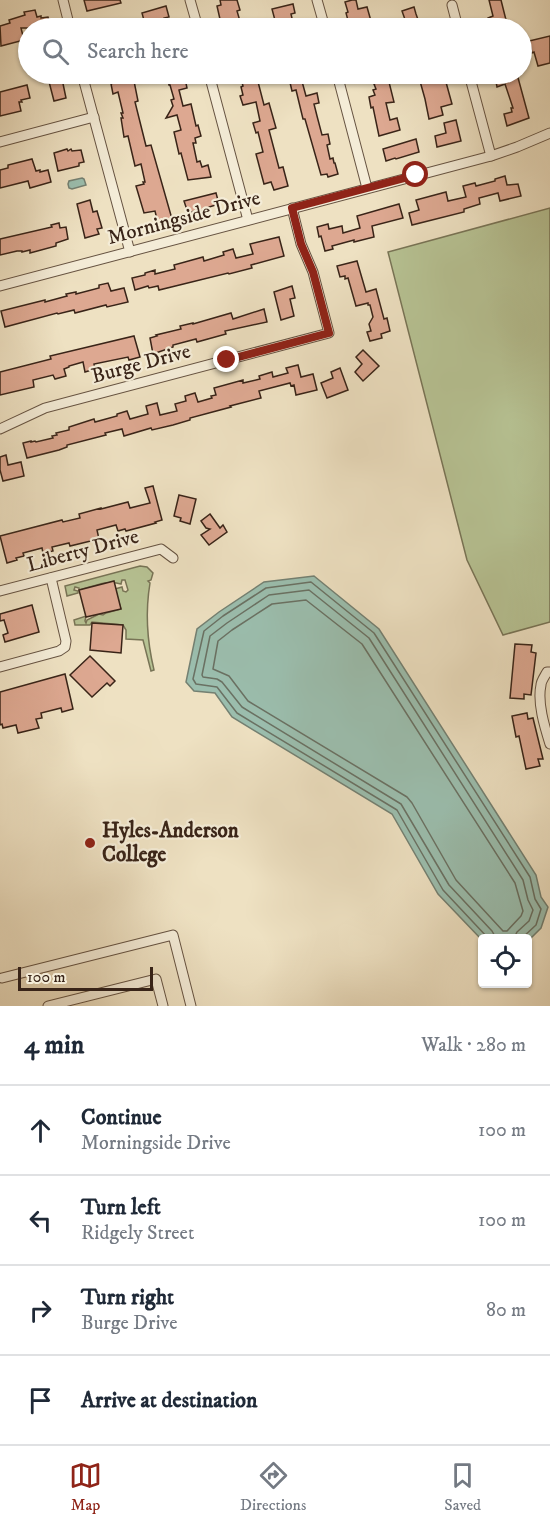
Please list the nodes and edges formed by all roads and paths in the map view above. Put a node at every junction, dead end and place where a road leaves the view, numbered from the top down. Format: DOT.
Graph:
graph roads {
  1 [pos="63,0"];
  2 [pos="190,0"];
  3 [pos="317,0"];
  4 [pos="452,5"];
  5 [pos="68,18"];
  6 [pos="195,18"];
  7 [pos="322,18"];
  8 [pos="455,18"];
  9 [pos="85,84"];
  10 [pos="212,84"];
  11 [pos="340,84"];
  12 [pos="472,84"];
  13 [pos="94,117"];
  14 [pos="550,133"];
  15 [pos="0,142"];
  16 [pos="491,156"];
  17 [pos="367,188"];
  18 [pos="292,208"];
  19 [pos="248,219"];
  20 [pos="130,252"];
  21 [pos="0,286"];
  22 [pos="0,429"];
  23 [pos="172,558"];
  24 [pos="51,578"];
  25 [pos="0,591"];
  26 [pos="0,667"];
  27 [pos="550,672"];
  28 [pos="550,744"];
  29 [pos="2,978"];
  30 [pos="48,1006"];
  31 [pos="163,1006"];
  32 [pos="191,1006"];
  1 -- 5 [label="street"];
  2 -- 6 [label="street"];
  3 -- 7 [label="street"];
  4 -- 8 [label="street"];
  9 -- 13 [label="street"];
  10 -- 19 [label="street"];
  11 -- 17 [label="street"];
  12 -- 16 [label="street"];
  13 -- 15 [label="street"];
  13 -- 20 [label="street"];
  14 -- 16 [label="street, Morningside Drive"];
  16 -- 17 [label="street, Morningside Drive"];
  17 -- 18 [label="street, Morningside Drive"];
  18 -- 19 [label="street, Morningside Drive"];
  18 -- 22 [label="street, Burge Drive"];
  19 -- 20 [label="street, Morningside Drive"];
  20 -- 21 [label="street, Morningside Drive"];
  23 -- 24 [label="street, Liberty Drive"];
  24 -- 25 [label="street, Liberty Drive"];
  24 -- 26 [label="street"];
  27 -- 28 [label="street"];
  29 -- 32 [label="street"];
  30 -- 31 [label="street"];
}
